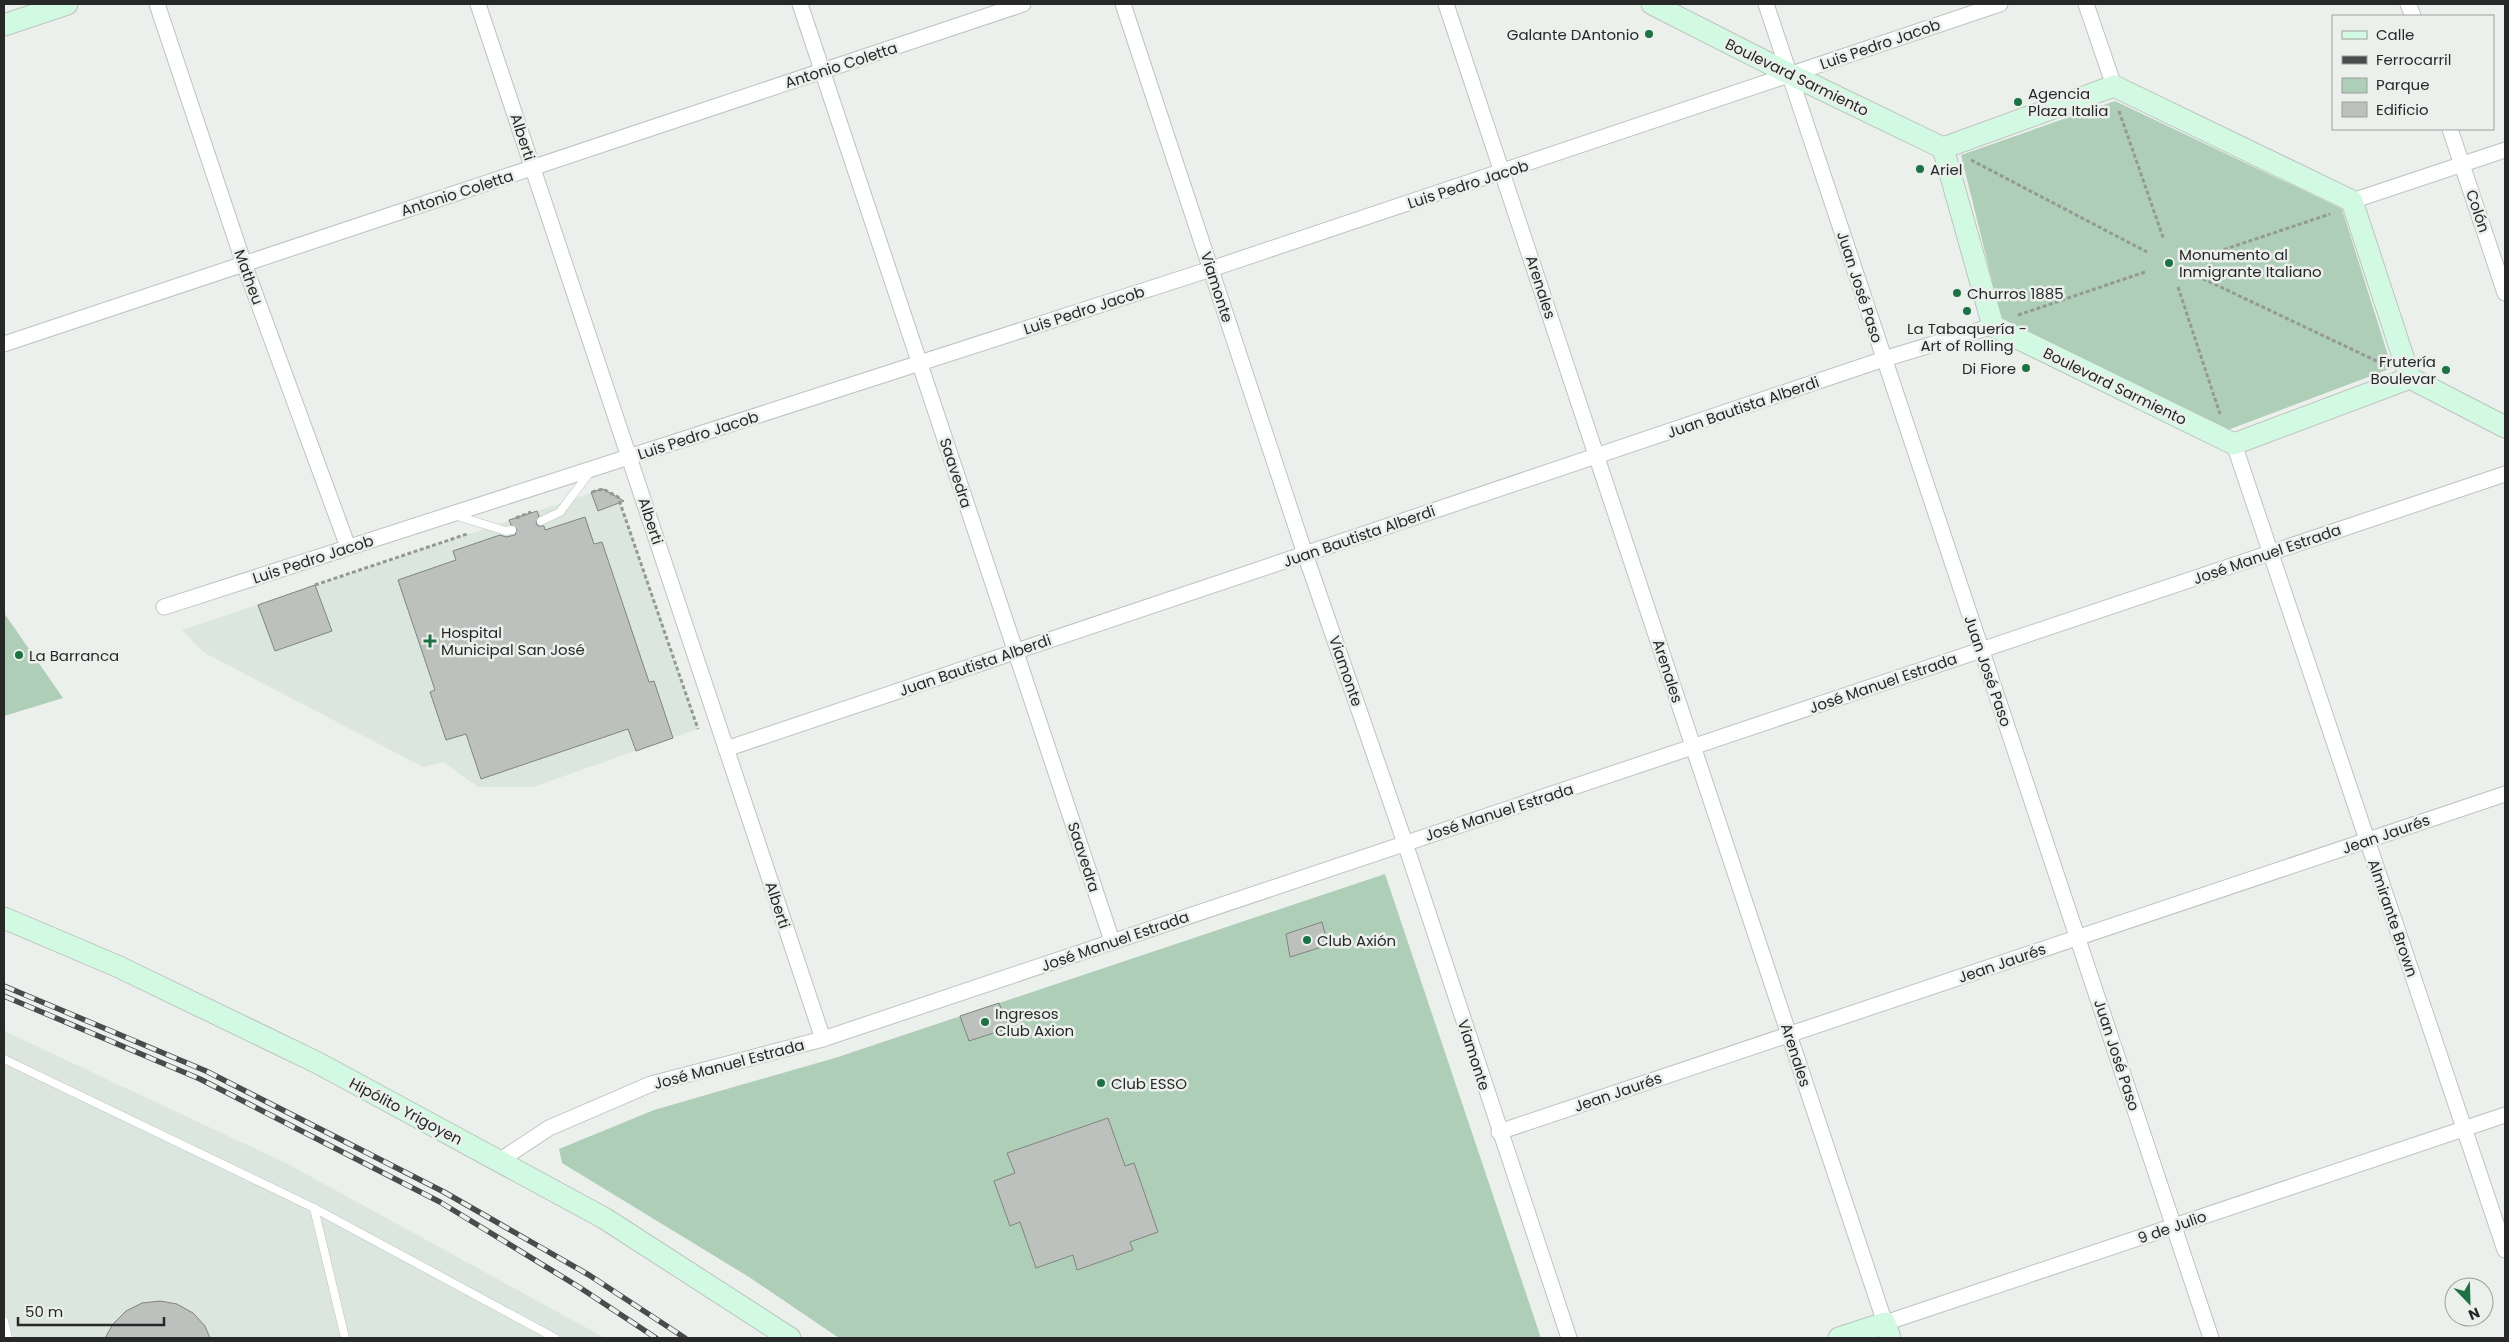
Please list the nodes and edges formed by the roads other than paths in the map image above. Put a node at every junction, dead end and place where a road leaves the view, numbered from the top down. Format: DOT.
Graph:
graph roads {
  1 [pos="67,4"];
  2 [pos="157,4"];
  3 [pos="478,4"];
  4 [pos="800,4"];
  5 [pos="1023,4"];
  6 [pos="1122,4"];
  7 [pos="1446,4"];
  8 [pos="1652,4"];
  9 [pos="1766,4"];
  10 [pos="2000,4"];
  11 [pos="2086,4"];
  12 [pos="4,25"];
  13 [pos="823,70"];
  14 [pos="1790,74"];
  15 [pos="2114,86"];
  16 [pos="2450,130"];
  17 [pos="1943,148"];
  18 [pos="2505,150"];
  19 [pos="2462,164"];
  20 [pos="533,167"];
  21 [pos="1503,172"];
  22 [pos="2352,201"];
  23 [pos="244,264"];
  24 [pos="1212,269"];
  25 [pos="2505,293"];
  26 [pos="2002,322"];
  27 [pos="4,344"];
  28 [pos="1884,359"];
  29 [pos="920,363"];
  30 [pos="2410,378"];
  31 [pos="2505,427"];
  32 [pos="2234,444"];
  33 [pos="1597,456"];
  34 [pos="629,457"];
  35 [pos="593,469"];
  36 [pos="2505,474"];
  37 [pos="451,514"];
  38 [pos="541,521"];
  39 [pos="512,530"];
  40 [pos="348,547"];
  41 [pos="2270,553"];
  42 [pos="1305,554"];
  43 [pos="164,607"];
  44 [pos="1981,650"];
  45 [pos="1016,652"];
  46 [pos="1694,746"];
  47 [pos="726,749"];
  48 [pos="2505,794"];
  49 [pos="2367,840"];
  50 [pos="1405,843"];
  51 [pos="4,918"];
  52 [pos="2078,938"];
  53 [pos="1112,941"];
  54 [pos="1789,1035"];
  55 [pos="823,1038"];
  56 [pos="4,1059"];
  57 [pos="2505,1115"];
  58 [pos="2464,1129"];
  59 [pos="1499,1132"];
  60 [pos="499,1161"];
  61 [pos="314,1208"];
  62 [pos="2174,1226"];
  63 [pos="2505,1250"];
  64 [pos="4,1321"];
  65 [pos="1887,1331"];
  66 [pos="544,1334"];
  67 [pos="8,1338"];
  68 [pos="344,1338"];
  69 [pos="555,1338"];
  70 [pos="790,1338"];
  71 [pos="1569,1338"];
  72 [pos="1839,1338"];
  73 [pos="2211,1338"];
  1 -- 12 [label="main road"];
  2 -- 23 [label="street, Matheu"];
  3 -- 20 [label="street, Alberti"];
  4 -- 13 [label="street, Saavedra"];
  5 -- 13 [label="street, Antonio Coletta"];
  6 -- 24 [label="street, Viamonte"];
  7 -- 21 [label="street, Arenales"];
  8 -- 14 [label="main road, Boulevard Sarmiento"];
  9 -- 14 [label="street, Juan José Paso"];
  10 -- 14 [label="street, Luis Pedro Jacob"];
  11 -- 15 [label="street"];
  13 -- 20 [label="street, Antonio Coletta"];
  13 -- 29 [label="street, Saavedra"];
  14 -- 17 [label="main road, Boulevard Sarmiento"];
  14 -- 21 [label="street, Luis Pedro Jacob"];
  14 -- 28 [label="street, Juan José Paso"];
  15 -- 17 [label="main road"];
  15 -- 22 [label="main road"];
  16 -- 19 [label="street, Colón"];
  17 -- 26 [label="main road"];
  18 -- 19 [label="street"];
  19 -- 22 [label="street"];
  19 -- 25 [label="street, Colón"];
  20 -- 23 [label="street, Antonio Coletta"];
  20 -- 34 [label="street, Alberti"];
  21 -- 24 [label="street, Luis Pedro Jacob"];
  21 -- 33 [label="street, Arenales"];
  22 -- 30 [label="main road"];
  23 -- 27 [label="street, Antonio Coletta"];
  23 -- 40 [label="street, Matheu"];
  24 -- 29 [label="street, Luis Pedro Jacob"];
  24 -- 42 [label="street, Viamonte"];
  26 -- 28 [label="street, Juan Bautista Alberdi"];
  26 -- 32 [label="main road, Boulevard Sarmiento"];
  28 -- 33 [label="street, Juan Bautista Alberdi"];
  28 -- 44 [label="street, Juan José Paso"];
  29 -- 34 [label="street, Luis Pedro Jacob"];
  29 -- 45 [label="street, Saavedra"];
  30 -- 31 [label="main road"];
  30 -- 32 [label="main road"];
  32 -- 41 [label="street, Almirante Brown"];
  33 -- 42 [label="street, Juan Bautista Alberdi"];
  33 -- 46 [label="street, Arenales"];
  34 -- 35 [label="street, Luis Pedro Jacob"];
  34 -- 47 [label="street, Alberti"];
  35 -- 37 [label="street, Luis Pedro Jacob"];
  35 -- 38 [label="lane"];
  36 -- 41 [label="street, José Manuel Estrada"];
  37 -- 39 [label="lane"];
  37 -- 40 [label="street, Luis Pedro Jacob"];
  40 -- 43 [label="street, Luis Pedro Jacob"];
  41 -- 44 [label="street, José Manuel Estrada"];
  41 -- 49 [label="street, Almirante Brown"];
  42 -- 45 [label="street, Juan Bautista Alberdi"];
  42 -- 50 [label="street, Viamonte"];
  44 -- 46 [label="street, José Manuel Estrada"];
  44 -- 52 [label="street, Juan José Paso"];
  45 -- 47 [label="street, Juan Bautista Alberdi"];
  45 -- 53 [label="street, Saavedra"];
  46 -- 50 [label="street, José Manuel Estrada"];
  46 -- 54 [label="street, Arenales"];
  47 -- 55 [label="street, Alberti"];
  48 -- 49 [label="street, Jean Jaurés"];
  49 -- 52 [label="street, Jean Jaurés"];
  49 -- 58 [label="street, Almirante Brown"];
  50 -- 53 [label="street, José Manuel Estrada"];
  50 -- 59 [label="street, Viamonte"];
  51 -- 60 [label="main road, Hipólito Yrigoyen"];
  52 -- 54 [label="street, Jean Jaurés"];
  52 -- 62 [label="street, Juan José Paso"];
  53 -- 55 [label="street, José Manuel Estrada"];
  54 -- 59 [label="street, Jean Jaurés"];
  54 -- 65 [label="street, Arenales"];
  55 -- 60 [label="street, José Manuel Estrada"];
  56 -- 61 [label="lane"];
  57 -- 58 [label="street, 9 de Julio"];
  58 -- 62 [label="street, 9 de Julio"];
  58 -- 63 [label="street, Almirante Brown"];
  59 -- 71 [label="street, Viamonte"];
  60 -- 70 [label="main road, Hipólito Yrigoyen"];
  61 -- 66 [label="lane"];
  61 -- 68 [label="lane"];
  62 -- 65 [label="street, 9 de Julio"];
  62 -- 73 [label="street, Juan José Paso"];
  64 -- 67 [label="lane"];
  65 -- 72 [label="main road, 9 de Julio"];
  66 -- 69 [label="lane"];
}
